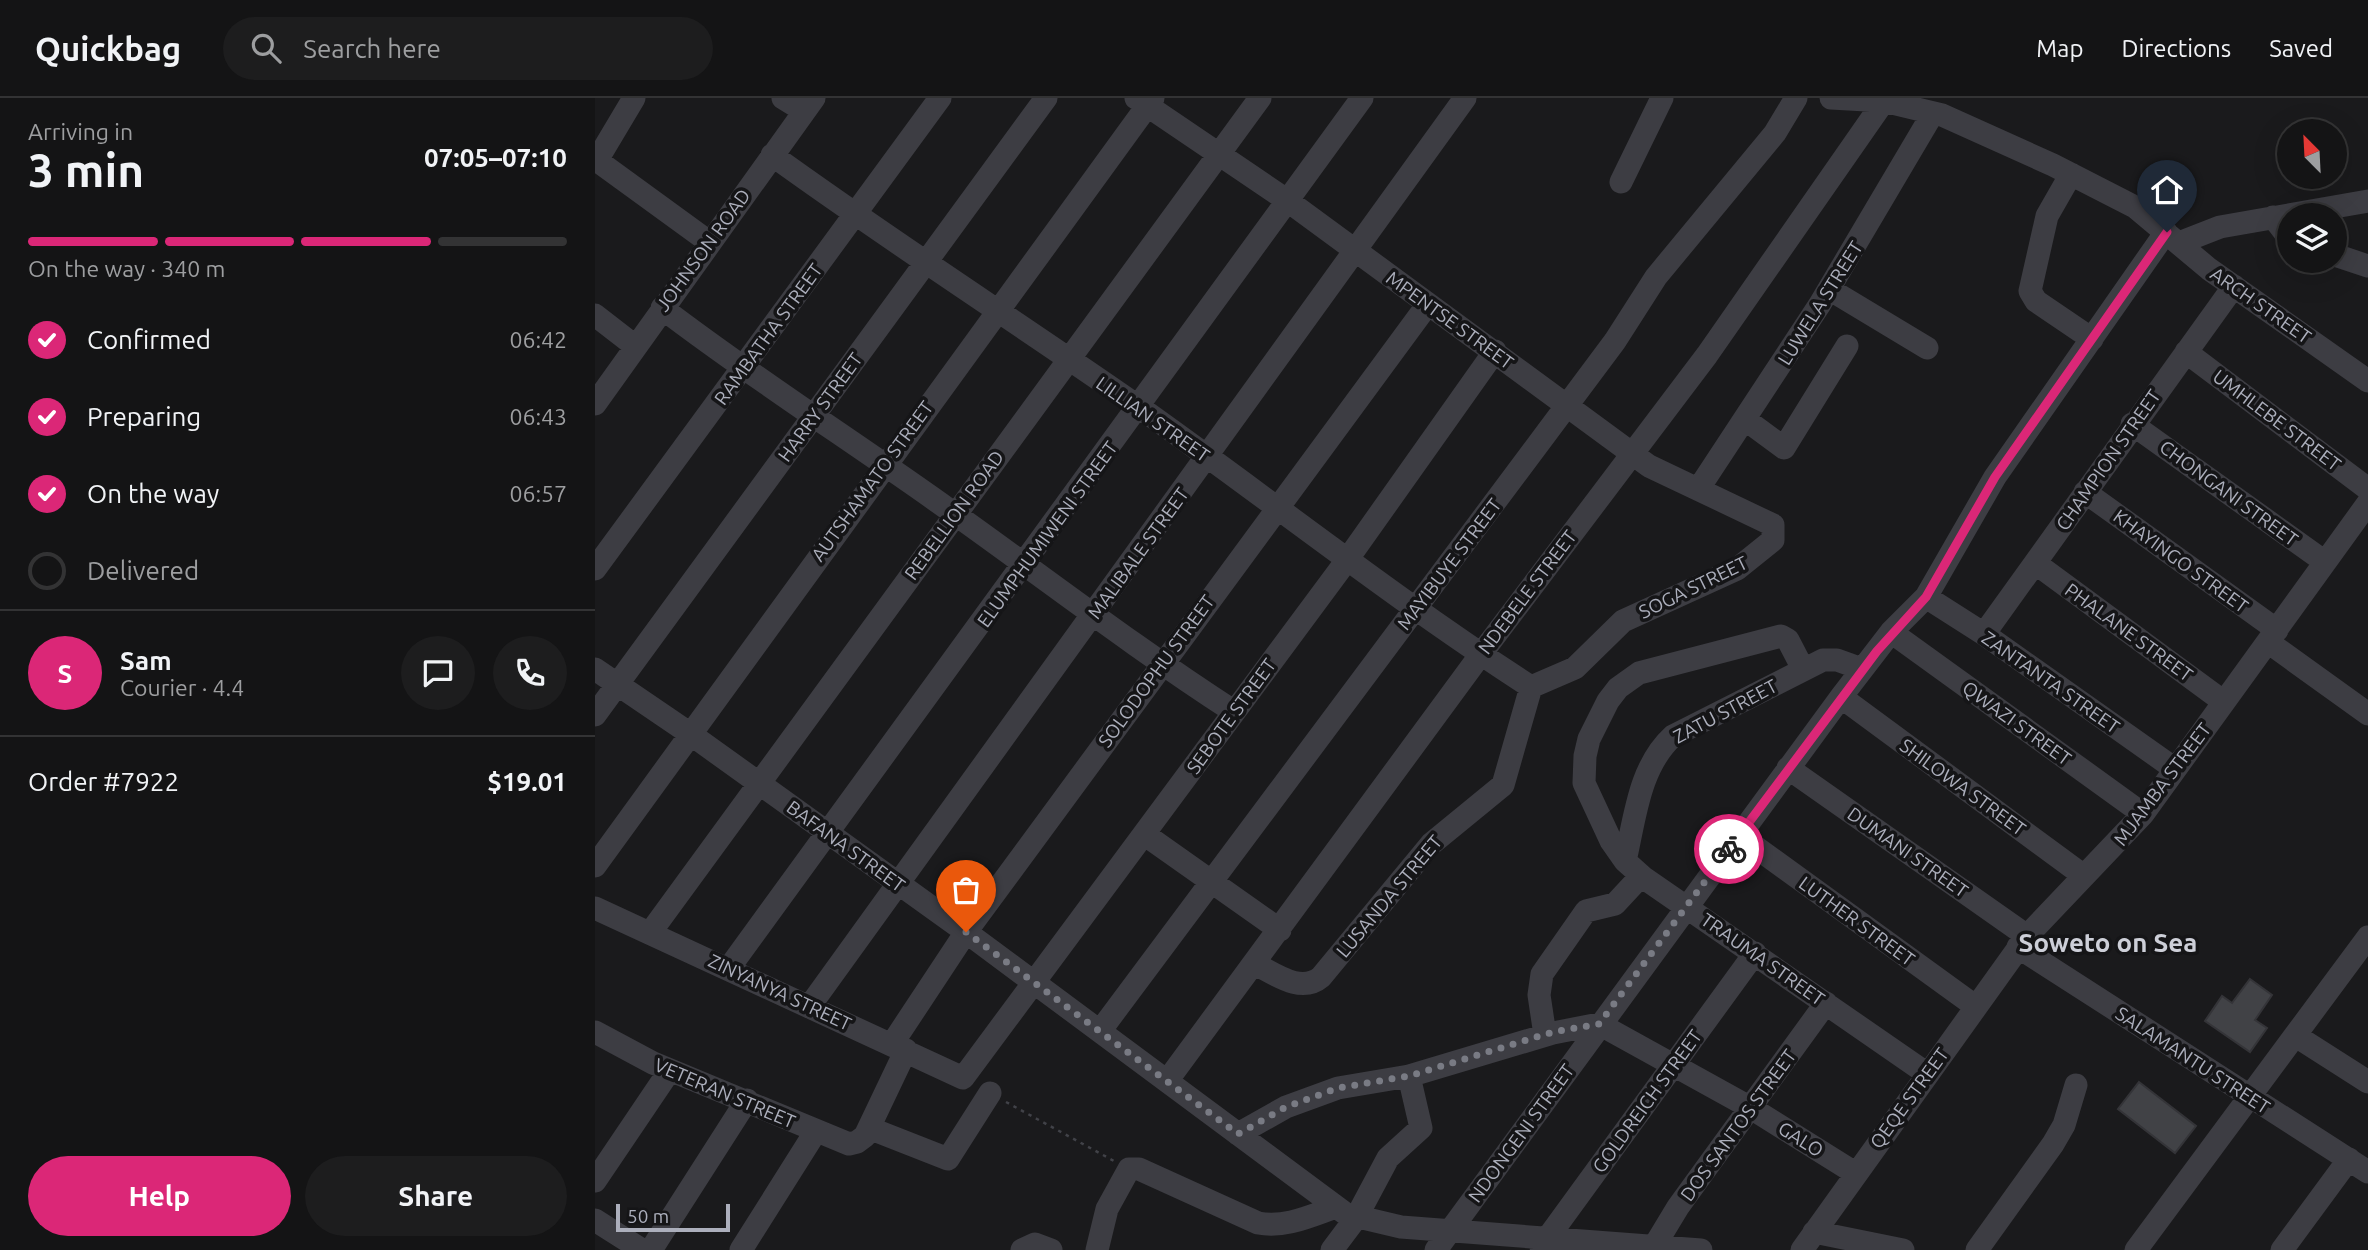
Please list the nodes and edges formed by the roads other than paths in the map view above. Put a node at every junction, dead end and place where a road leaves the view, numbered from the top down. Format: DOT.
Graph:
graph roads {
  1 [pos="633,98"];
  2 [pos="783,98"];
  3 [pos="940,98"];
  4 [pos="1046,98"];
  5 [pos="1260,98"];
  6 [pos="1362,98"];
  7 [pos="1465,98"];
  8 [pos="1662,98"];
  9 [pos="1796,98"];
  10 [pos="1831,98"];
  11 [pos="1145,100"];
  12 [pos="1876,100"];
  13 [pos="809,105"];
  14 [pos="1930,107"];
  15 [pos="1216,154"];
  16 [pos="772,155"];
  17 [pos="596,159"];
  18 [pos="2071,174"];
  19 [pos="1621,182"];
  20 [pos="1289,201"];
  21 [pos="2368,201"];
  22 [pos="855,215"];
  23 [pos="2273,217"];
  24 [pos="2277,222"];
  25 [pos="2173,237"];
  26 [pos="709,242"];
  27 [pos="1356,252"];
  28 [pos="2347,259"];
  29 [pos="925,264"];
  30 [pos="2368,266"];
  31 [pos="2234,286"];
  32 [pos="1829,289"];
  33 [pos="1428,304"];
  34 [pos="661,308"];
  35 [pos="996,310"];
  36 [pos="595,315"];
  37 [pos="2092,339"];
  38 [pos="1847,345"];
  39 [pos="635,346"];
  40 [pos="1927,348"];
  41 [pos="1495,351"];
  42 [pos="2186,352"];
  43 [pos="1069,359"];
  44 [pos="743,369"];
  45 [pos="2368,381"];
  46 [pos="595,404"];
  47 [pos="1567,405"];
  48 [pos="1138,407"];
  49 [pos="814,416"];
  50 [pos="1746,419"];
  51 [pos="2132,424"];
  52 [pos="1631,452"];
  53 [pos="1207,457"];
  54 [pos="884,464"];
  55 [pos="1699,488"];
  56 [pos="2368,489"];
  57 [pos="2085,492"];
  58 [pos="2368,503"];
  59 [pos="1275,509"];
  60 [pos="954,513"];
  61 [pos="1773,525"];
  62 [pos="1347,560"];
  63 [pos="2325,562"];
  64 [pos="2035,563"];
  65 [pos="1024,565"];
  66 [pos="595,569"];
  67 [pos="1926,597"];
  68 [pos="1416,608"];
  69 [pos="1093,615"];
  70 [pos="1891,632"];
  71 [pos="1984,634"];
  72 [pos="2272,636"];
  73 [pos="1481,654"];
  74 [pos="1161,664"];
  75 [pos="595,669"];
  76 [pos="1804,669"];
  77 [pos="1862,669"];
  78 [pos="617,685"];
  79 [pos="1531,687"];
  80 [pos="1841,697"];
  81 [pos="2224,702"];
  82 [pos="1233,711"];
  83 [pos="2367,713"];
  84 [pos="595,715"];
  85 [pos="689,733"];
  86 [pos="1788,768"];
  87 [pos="2175,769"];
  88 [pos="758,782"];
  89 [pos="2143,814"];
  90 [pos="829,833"];
  91 [pos="1145,834"];
  92 [pos="1739,835"];
  93 [pos="595,866"];
  94 [pos="1633,868"];
  95 [pos="2084,876"];
  96 [pos="1214,881"];
  97 [pos="897,884"];
  98 [pos="1687,906"];
  99 [pos="595,908"];
  100 [pos="1280,930"];
  101 [pos="966,932"];
  102 [pos="650,933"];
  103 [pos="2368,937"];
  104 [pos="2023,942"];
  105 [pos="1755,953"];
  106 [pos="1255,964"];
  107 [pos="729,968"];
  108 [pos="1036,983"];
  109 [pos="1826,1003"];
  110 [pos="1975,1006"];
  111 [pos="809,1007"];
  112 [pos="1599,1024"];
  113 [pos="1100,1031"];
  114 [pos="596,1035"];
  115 [pos="1545,1035"];
  116 [pos="2296,1036"];
  117 [pos="899,1047"];
  118 [pos="1673,1065"];
  119 [pos="670,1070"];
  120 [pos="1926,1073"];
  121 [pos="1409,1076"];
  122 [pos="963,1078"];
  123 [pos="1167,1081"];
  124 [pos="2368,1082"];
  125 [pos="2076,1084"];
  126 [pos="990,1093"];
  127 [pos="2250,1096"];
  128 [pos="747,1100"];
  129 [pos="1751,1108"];
  130 [pos="816,1131"];
  131 [pos="1238,1134"];
  132 [pos="863,1135"];
  133 [pos="2358,1166"];
  134 [pos="1855,1173"];
  135 [pos="595,1181"];
  136 [pos="1336,1207"];
  137 [pos="1356,1218"];
  138 [pos="595,1220"];
  139 [pos="1451,1230"];
  140 [pos="1808,1241"];
  141 [pos="1544,1244"];
  142 [pos="1654,1248"];
  143 [pos="642,1250"];
  144 [pos="651,1250"];
  145 [pos="741,1250"];
  146 [pos="1022,1250"];
  147 [pos="1051,1250"];
  148 [pos="1097,1250"];
  149 [pos="1332,1250"];
  150 [pos="1436,1250"];
  151 [pos="1701,1250"];
  152 [pos="1903,1250"];
  153 [pos="1977,1250"];
  154 [pos="2136,1250"];
  155 [pos="2283,1250"];
  1 -- 17 [label="street"];
  2 -- 13 [label="street"];
  3 -- 22 [label="street, RAMBATHA STREET"];
  4 -- 29 [label="street, HARRY STREET"];
  5 -- 15 [label="street, REBELLION ROAD"];
  6 -- 20 [label="street, ELUMPHUMIWENI STREET"];
  7 -- 27 [label="street, MALIBALE STREET"];
  8 -- 19 [label="street"];
  9 -- 47 [label="street, MAYIBUYE STREET"];
  10 -- 12 [label="street, ARCH STREET"];
  11 -- 15 [label="street, MPENTSE STREET"];
  11 -- 35 [label="street, AUTSHAMATO STREET"];
  12 -- 14 [label="street, ARCH STREET"];
  12 -- 52 [label="street, NDEBELE STREET"];
  13 -- 16 [label="street, JOHNSON ROAD"];
  14 -- 18 [label="street, ARCH STREET"];
  14 -- 32 [label="street, LUWELA STREET"];
  15 -- 20 [label="street, MPENTSE STREET"];
  15 -- 43 [label="street, REBELLION ROAD"];
  16 -- 22 [label="street, LILLIAN STREET"];
  16 -- 26 [label="street, JOHNSON ROAD"];
  17 -- 26 [label="street"];
  18 -- 25 [label="street, ARCH STREET"];
  18 -- 37 [label="street"];
  20 -- 27 [label="street, MPENTSE STREET"];
  20 -- 48 [label="street, ELUMPHUMIWENI STREET"];
  21 -- 23 [label="street"];
  22 -- 29 [label="street, LILLIAN STREET"];
  22 -- 44 [label="street, RAMBATHA STREET"];
  23 -- 24 [label="street"];
  23 -- 25 [label="street"];
  25 -- 31 [label="street, ARCH STREET"];
  25 -- 37 [label="street, NDONGENI STREET"];
  26 -- 34 [label="street, JOHNSON ROAD"];
  27 -- 33 [label="street, MPENTSE STREET"];
  27 -- 53 [label="street, MALIBALE STREET"];
  28 -- 30 [label="street"];
  29 -- 35 [label="street, LILLIAN STREET"];
  29 -- 49 [label="street, HARRY STREET"];
  31 -- 42 [label="street, CHAMPION STREET"];
  31 -- 45 [label="street, ARCH STREET"];
  32 -- 40 [label="street"];
  32 -- 50 [label="street, LUWELA STREET"];
  33 -- 41 [label="street, MPENTSE STREET"];
  33 -- 59 [label="street, SOLODOPHU STREET"];
  34 -- 39 [label="street, JOHNSON ROAD"];
  34 -- 44 [label="street"];
  35 -- 43 [label="street, LILLIAN STREET"];
  35 -- 54 [label="street, AUTSHAMATO STREET"];
  36 -- 39 [label="street"];
  37 -- 67 [label="street, NDONGENI STREET"];
  38 -- 50 [label="street"];
  39 -- 46 [label="street, JOHNSON ROAD"];
  41 -- 47 [label="street, MPENTSE STREET"];
  41 -- 62 [label="street, SEBOTE STREET"];
  42 -- 51 [label="street, CHAMPION STREET"];
  42 -- 56 [label="street, UMHLEBE STREET"];
  43 -- 48 [label="street, LILLIAN STREET"];
  43 -- 60 [label="street, REBELLION ROAD"];
  44 -- 49 [label="street"];
  44 -- 66 [label="street, RAMBATHA STREET"];
  47 -- 52 [label="street, MPENTSE STREET"];
  47 -- 68 [label="street, MAYIBUYE STREET"];
  48 -- 53 [label="street, LILLIAN STREET"];
  48 -- 65 [label="street, ELUMPHUMIWENI STREET"];
  49 -- 54 [label="street"];
  49 -- 78 [label="street, HARRY STREET"];
  50 -- 55 [label="street, LUWELA STREET"];
  51 -- 57 [label="street, CHAMPION STREET"];
  51 -- 63 [label="street, CHONGANI STREET"];
  52 -- 55 [label="street, MPENTSE STREET"];
  52 -- 73 [label="street, NDEBELE STREET"];
  53 -- 59 [label="street, LILLIAN STREET"];
  53 -- 69 [label="street, MALIBALE STREET"];
  54 -- 60 [label="street"];
  54 -- 85 [label="street, AUTSHAMATO STREET"];
  55 -- 61 [label="street, MPENTSE STREET"];
  57 -- 64 [label="street, CHAMPION STREET"];
  57 -- 72 [label="street, KHAYINGO STREET"];
  58 -- 63 [label="street, MJAMBA STREET"];
  59 -- 62 [label="street, LILLIAN STREET"];
  59 -- 74 [label="street, SOLODOPHU STREET"];
  60 -- 65 [label="street"];
  60 -- 88 [label="street, REBELLION ROAD"];
  61 -- 79 [label="street, SOGA STREET"];
  62 -- 68 [label="street, LILLIAN STREET"];
  62 -- 82 [label="street, SEBOTE STREET"];
  63 -- 72 [label="street, MJAMBA STREET"];
  64 -- 71 [label="street, CHAMPION STREET"];
  64 -- 81 [label="street, PHALANE STREET"];
  65 -- 69 [label="street"];
  65 -- 90 [label="street, ELUMPHUMIWENI STREET"];
  67 -- 70 [label="street, NDONGENI STREET"];
  67 -- 71 [label="street, ZANTANTA STREET"];
  68 -- 73 [label="street, LILLIAN STREET"];
  68 -- 96 [label="street, MAYIBUYE STREET"];
  69 -- 74 [label="street"];
  69 -- 97 [label="street, MALIBALE STREET"];
  70 -- 77 [label="street, NDONGENI STREET"];
  70 -- 89 [label="street, QWAZI STREET"];
  71 -- 87 [label="street, ZANTANTA STREET"];
  72 -- 81 [label="street, MJAMBA STREET"];
  72 -- 83 [label="street"];
  73 -- 79 [label="street, LILLIAN STREET"];
  73 -- 100 [label="street, NDEBELE STREET"];
  74 -- 82 [label="street"];
  74 -- 101 [label="street, SOLODOPHU STREET"];
  75 -- 78 [label="street, BAFANA STREET"];
  76 -- 77 [label="street, ZATU STREET"];
  76 -- 94 [label="street, ZATU STREET"];
  76 -- 94 [label="street, TRAUMA STREET"];
  77 -- 80 [label="street, NDONGENI STREET"];
  78 -- 84 [label="street, HARRY STREET"];
  78 -- 85 [label="street, BAFANA STREET"];
  79 -- 106 [label="street, LUSANDA STREET"];
  80 -- 86 [label="street, NDONGENI STREET"];
  80 -- 95 [label="street, SHILOWA STREET"];
  81 -- 87 [label="street, MJAMBA STREET"];
  82 -- 91 [label="street, SEBOTE STREET"];
  85 -- 88 [label="street, BAFANA STREET"];
  85 -- 93 [label="street, AUTSHAMATO STREET"];
  86 -- 92 [label="street, NDONGENI STREET"];
  86 -- 104 [label="street, DUMANI STREET"];
  87 -- 89 [label="street, MJAMBA STREET"];
  88 -- 90 [label="street, BAFANA STREET"];
  88 -- 102 [label="street, REBELLION ROAD"];
  89 -- 95 [label="street, MJAMBA STREET"];
  90 -- 97 [label="street, BAFANA STREET"];
  90 -- 107 [label="street, ELUMPHUMIWENI STREET"];
  91 -- 96 [label="street"];
  91 -- 108 [label="street, SEBOTE STREET"];
  92 -- 98 [label="street, NDONGENI STREET"];
  92 -- 110 [label="street, LUTHER STREET"];
  94 -- 98 [label="street, TRAUMA STREET"];
  94 -- 115 [label="street"];
  95 -- 104 [label="street, MJAMBA STREET"];
  96 -- 100 [label="street"];
  96 -- 113 [label="street, MAYIBUYE STREET"];
  97 -- 101 [label="street, BAFANA STREET"];
  97 -- 111 [label="street, MALIBALE STREET"];
  98 -- 105 [label="street, TRAUMA STREET"];
  98 -- 112 [label="street, NDONGENI STREET"];
  99 -- 102 [label="street, ZINYANYA STREET"];
  100 -- 106 [label="street, NDEBELE STREET"];
  101 -- 108 [label="street, BAFANA STREET"];
  101 -- 117 [label="street, SOLODOPHU STREET"];
  102 -- 107 [label="street, ZINYANYA STREET"];
  103 -- 116 [label="street"];
  104 -- 110 [label="street, QEQE STREET"];
  104 -- 127 [label="street, SALAMANTU STREET"];
  105 -- 109 [label="street, TRAUMA STREET"];
  105 -- 118 [label="street, GOLDREICH STREET"];
  106 -- 123 [label="street, NDEBELE STREET"];
  107 -- 111 [label="street, ZINYANYA STREET"];
  108 -- 113 [label="street, BAFANA STREET"];
  108 -- 122 [label="street, SEBOTE STREET"];
  109 -- 120 [label="street, TRAUMA STREET"];
  109 -- 129 [label="street, DOS SANTOS STREET"];
  110 -- 120 [label="street, QEQE STREET"];
  111 -- 117 [label="street, ZINYANYA STREET"];
  112 -- 115 [label="street"];
  112 -- 118 [label="street, GALO"];
  112 -- 139 [label="street, NDONGENI STREET"];
  113 -- 123 [label="street, BAFANA STREET"];
  114 -- 119 [label="street, VETERAN STREET"];
  115 -- 121 [label="street"];
  116 -- 124 [label="street"];
  116 -- 127 [label="street"];
  117 -- 122 [label="street, ZINYANYA STREET"];
  117 -- 132 [label="street, SOLODOPHU STREET"];
  118 -- 129 [label="street, GALO"];
  118 -- 141 [label="street, GOLDREICH STREET"];
  119 -- 128 [label="street, VETERAN STREET"];
  119 -- 135 [label="street"];
  120 -- 134 [label="street, QEQE STREET"];
  121 -- 131 [label="street"];
  121 -- 137 [label="street"];
  123 -- 131 [label="street, BAFANA STREET"];
  125 -- 153 [label="street"];
  126 -- 132 [label="street, VETERAN STREET"];
  127 -- 133 [label="street, SALAMANTU STREET"];
  127 -- 154 [label="street"];
  128 -- 130 [label="street, VETERAN STREET"];
  128 -- 144 [label="street"];
  129 -- 134 [label="street, GALO"];
  129 -- 142 [label="street, DOS SANTOS STREET"];
  130 -- 132 [label="street, VETERAN STREET"];
  130 -- 145 [label="street"];
  131 -- 136 [label="street, BAFANA STREET"];
  133 -- 155 [label="street"];
  134 -- 140 [label="street, QEQE STREET"];
  136 -- 137 [label="street, BAFANA STREET"];
  136 -- 148 [label="street"];
  137 -- 139 [label="street, BAFANA STREET"];
  137 -- 149 [label="street"];
  138 -- 143 [label="street"];
  139 -- 141 [label="street, BAFANA STREET"];
  139 -- 150 [label="street, NDONGENI STREET"];
  140 -- 152 [label="street"];
  141 -- 142 [label="street, BAFANA STREET"];
  142 -- 151 [label="street, BAFANA STREET"];
  146 -- 147 [label="street"];
}
